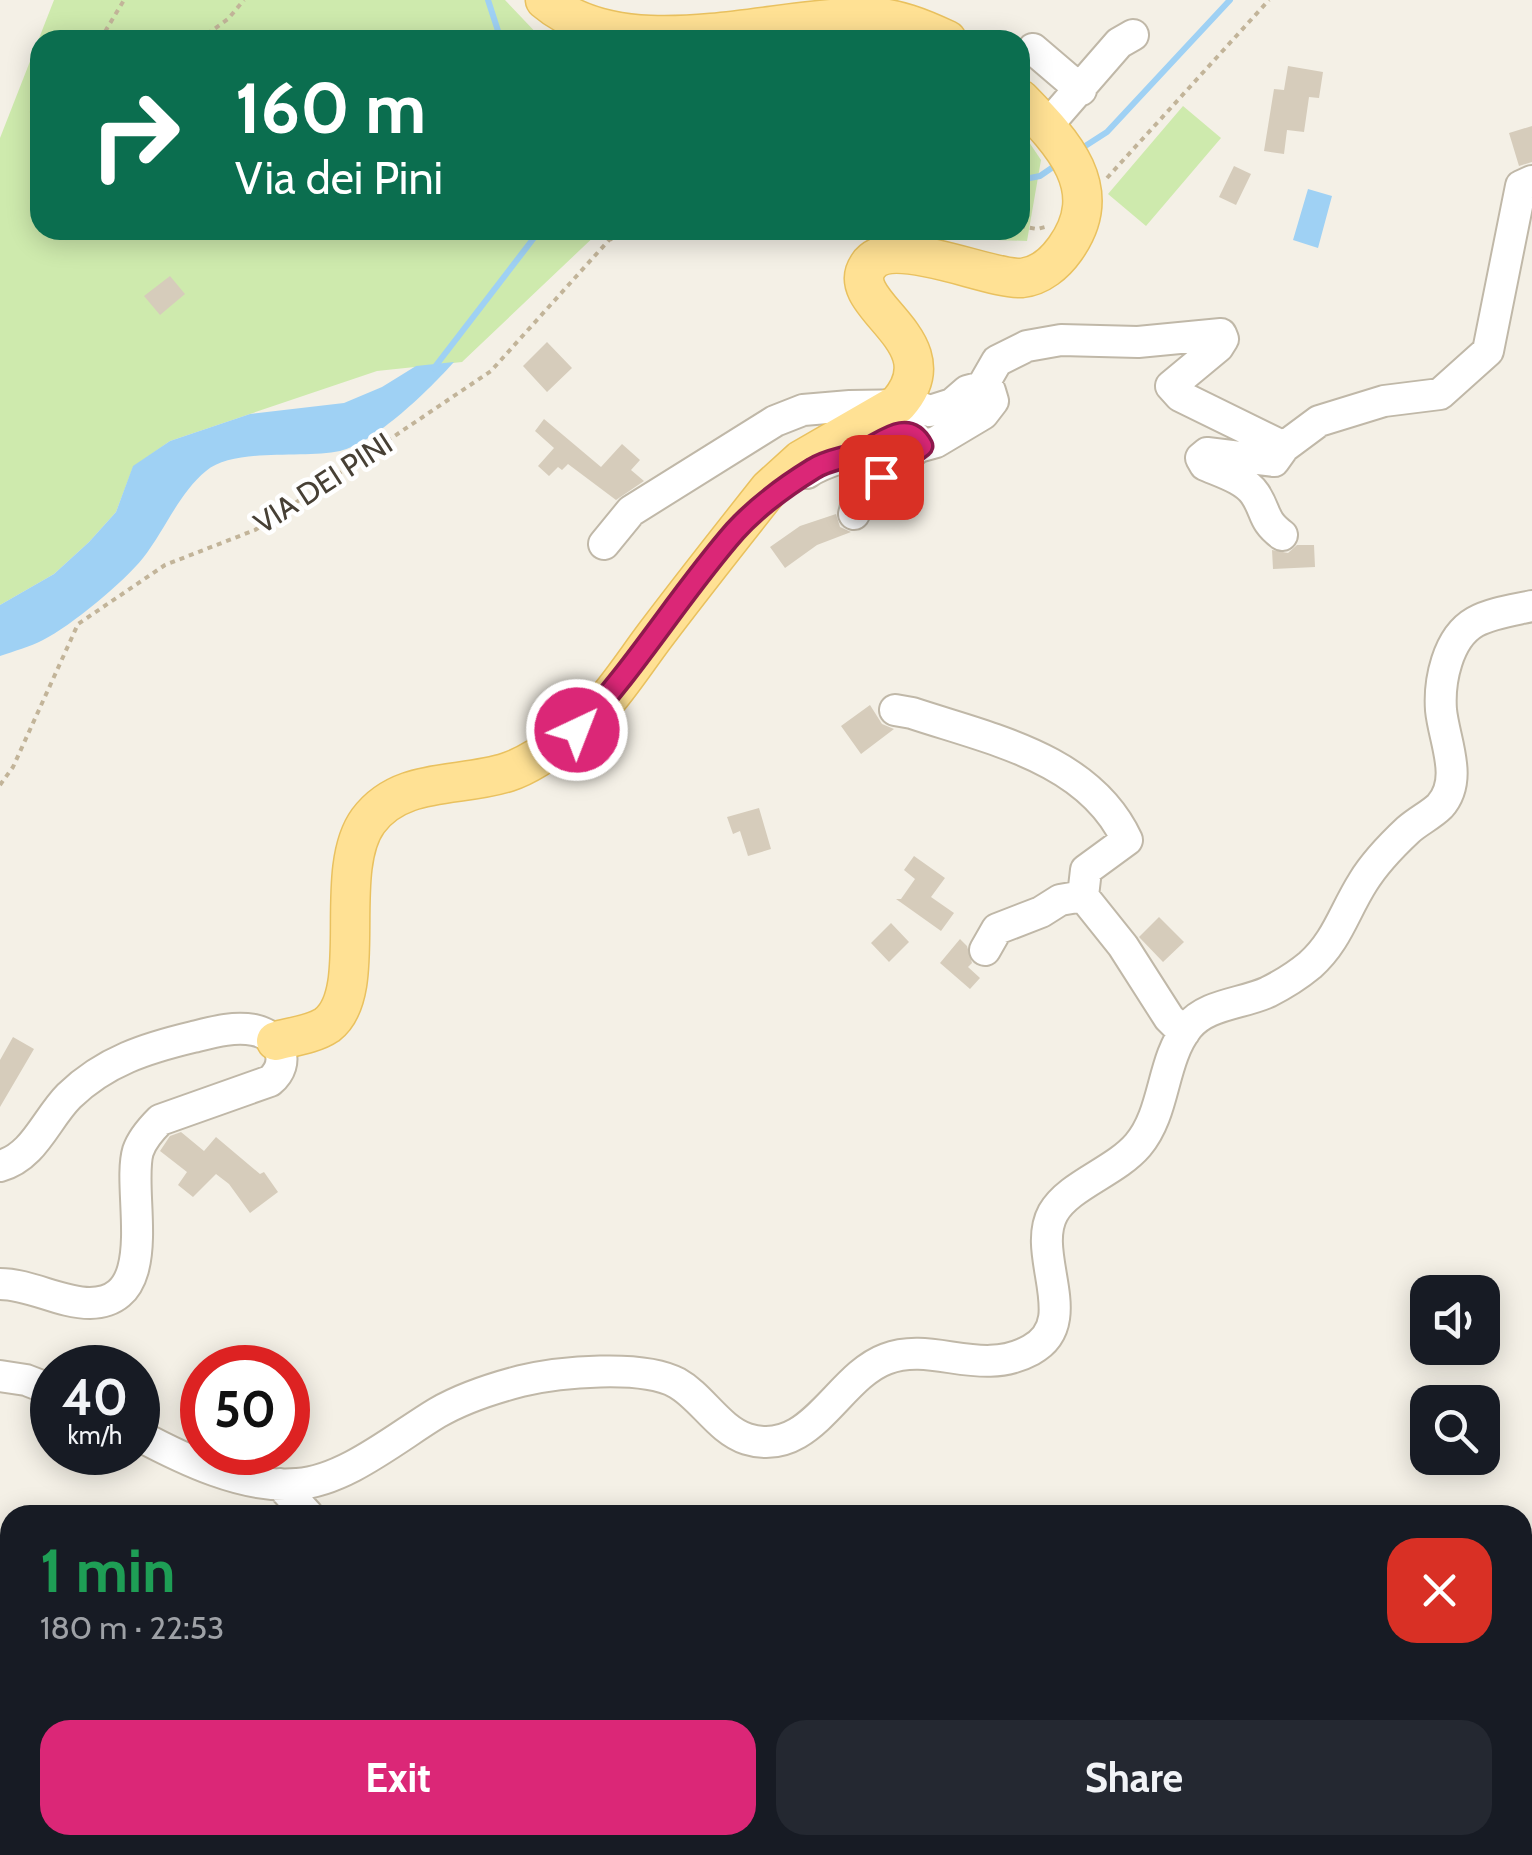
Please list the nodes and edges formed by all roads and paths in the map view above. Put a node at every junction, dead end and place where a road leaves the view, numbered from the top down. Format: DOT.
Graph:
graph roads {
  1 [pos="124,0"];
  2 [pos="244,0"];
  3 [pos="545,0"];
  4 [pos="1269,0"];
  5 [pos="106,30"];
  6 [pos="212,30"];
  7 [pos="603,30"];
  8 [pos="732,30"];
  9 [pos="927,30"];
  10 [pos="1134,35"];
  11 [pos="1033,49"];
  12 [pos="1081,90"];
  13 [pos="1036,116"];
  14 [pos="1115,166"];
  15 [pos="1532,181"];
  16 [pos="609,240"];
  17 [pos="982,386"];
  18 [pos="898,404"];
  19 [pos="922,446"];
  20 [pos="1284,447"];
  21 [pos="854,514"];
  22 [pos="738,528"];
  23 [pos="1282,535"];
  24 [pos="604,544"];
  25 [pos="1532,606"];
  26 [pos="895,710"];
  27 [pos="0,786"];
  28 [pos="1083,896"];
  29 [pos="985,950"];
  30 [pos="1184,1033"];
  31 [pos="276,1041"];
  32 [pos="0,1166"];
  33 [pos="0,1284"];
  34 [pos="0,1376"];
  35 [pos="30,1382"];
  36 [pos="160,1445"];
  37 [pos="280,1484"];
  38 [pos="299,1505"];
  1 -- 5 [label="path"];
  2 -- 6 [label="path"];
  3 -- 7 [label="main road"];
  4 -- 14 [label="path"];
  8 -- 9 [label="main road"];
  10 -- 12 [label="street"];
  11 -- 12 [label="street"];
  12 -- 13 [label="street"];
  13 -- 18 [label="main road"];
  15 -- 20 [label="street"];
  16 -- 27 [label="path, VIA DEI PINI"];
  17 -- 18 [label="street"];
  17 -- 19 [label="street"];
  17 -- 20 [label="street"];
  18 -- 22 [label="main road"];
  18 -- 24 [label="street"];
  19 -- 21 [label="street"];
  19 -- 22 [label="street"];
  20 -- 23 [label="street"];
  22 -- 31 [label="main road"];
  25 -- 30 [label="street"];
  26 -- 28 [label="street"];
  28 -- 29 [label="street"];
  28 -- 30 [label="street"];
  30 -- 37 [label="street"];
  31 -- 32 [label="street"];
  31 -- 33 [label="street"];
  34 -- 35 [label="street"];
  36 -- 37 [label="street"];
  37 -- 38 [label="street"];
}
